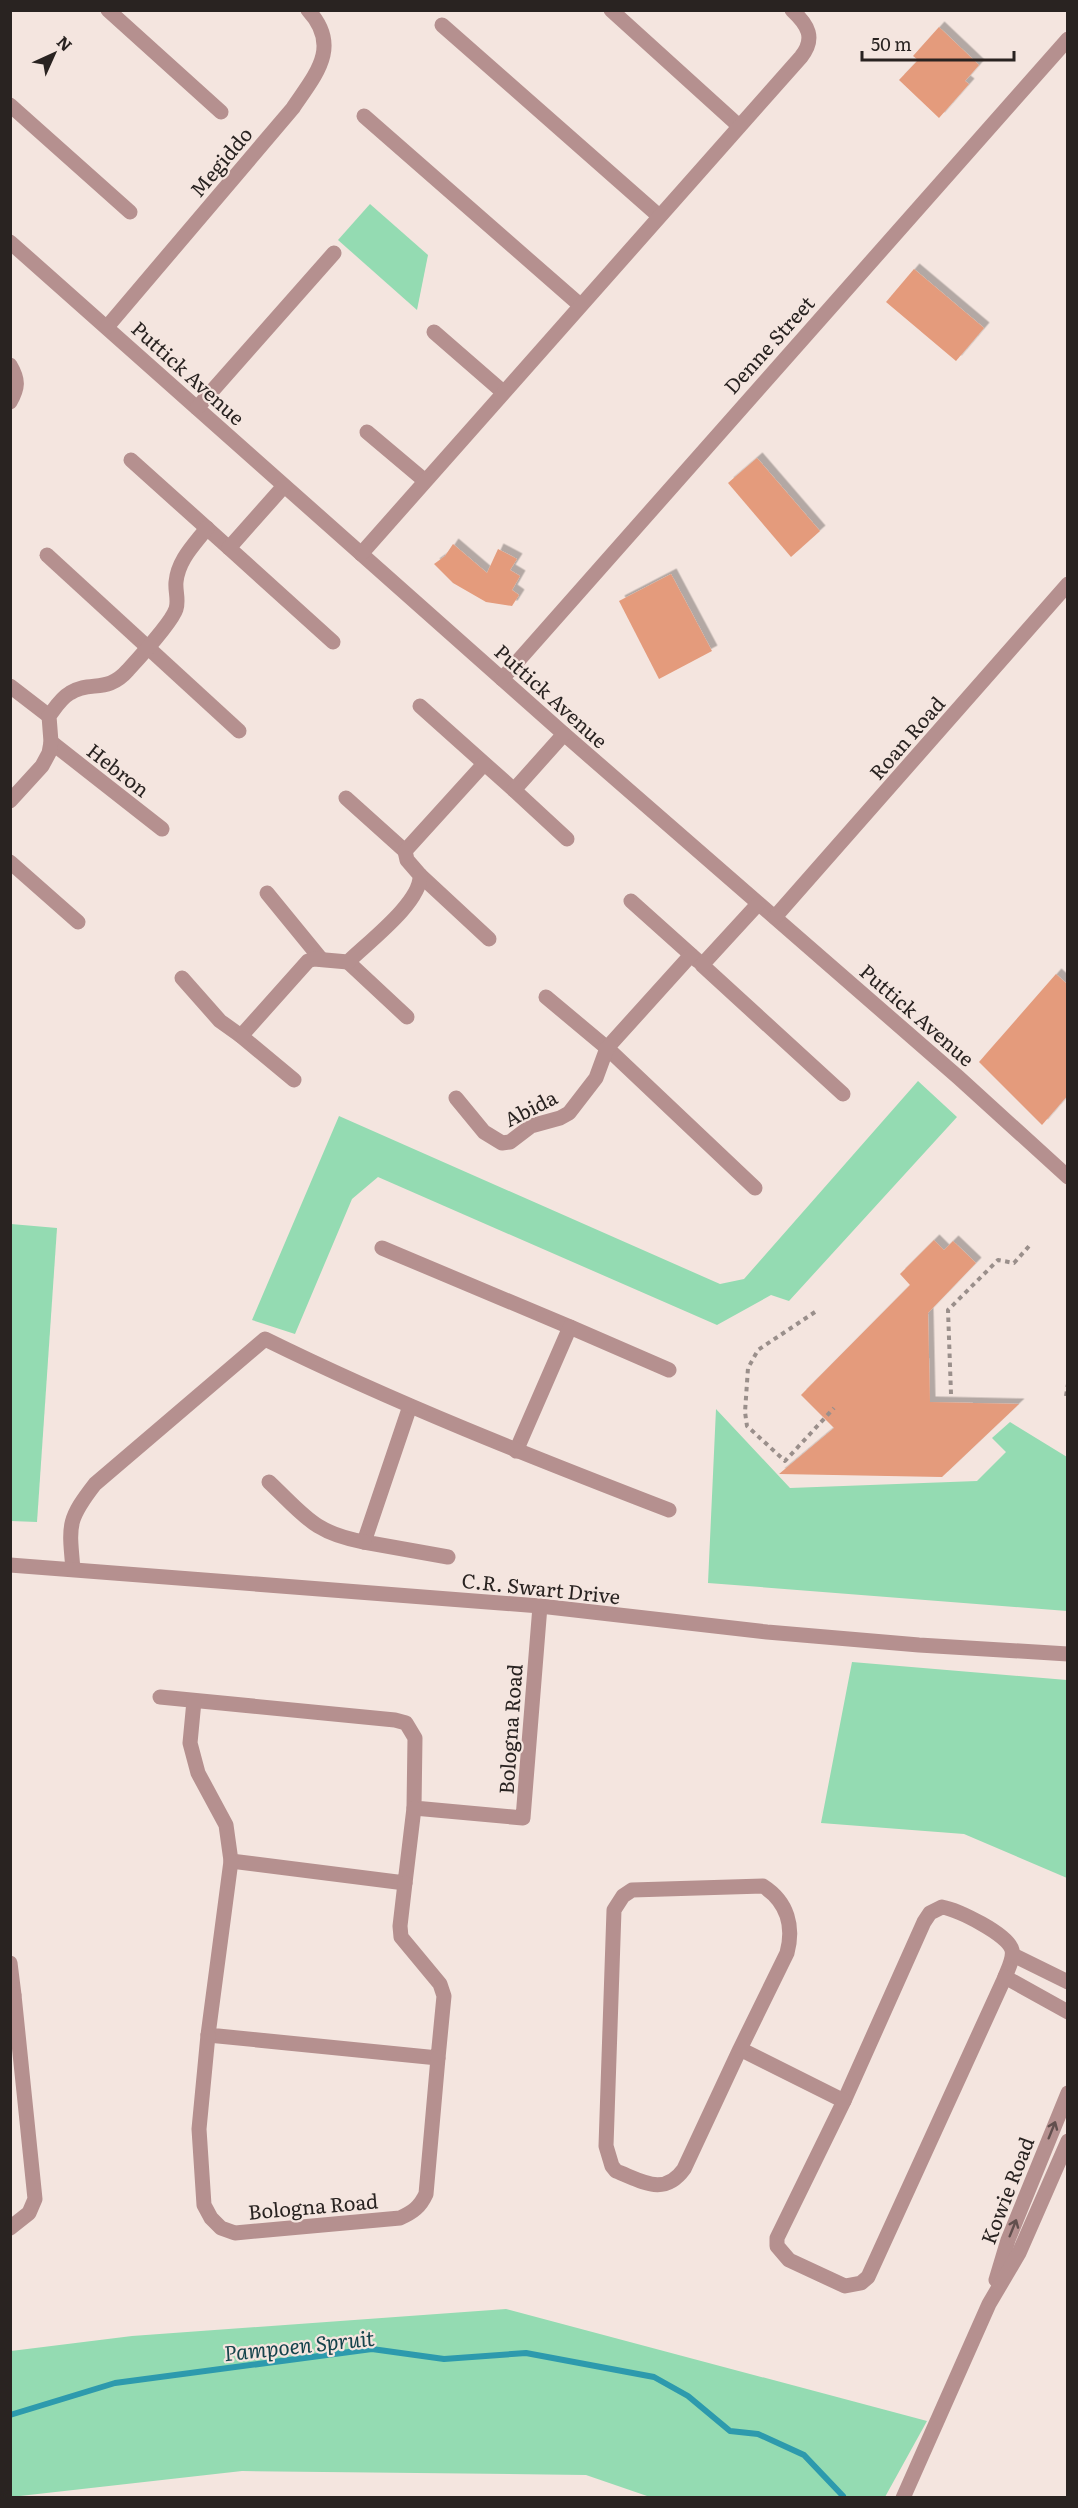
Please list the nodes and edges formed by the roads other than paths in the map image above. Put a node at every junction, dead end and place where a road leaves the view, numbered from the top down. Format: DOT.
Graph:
graph roads {
  1 [pos="108,10"];
  2 [pos="308,10"];
  3 [pos="611,10"];
  4 [pos="792,10"];
  5 [pos="441,25"];
  6 [pos="1068,39"];
  7 [pos="10,105"];
  8 [pos="221,112"];
  9 [pos="364,116"];
  10 [pos="739,126"];
  11 [pos="130,212"];
  12 [pos="659,216"];
  13 [pos="10,242"];
  14 [pos="334,253"];
  15 [pos="580,305"];
  16 [pos="107,327"];
  17 [pos="434,333"];
  18 [pos="10,365"];
  19 [pos="502,392"];
  20 [pos="10,402"];
  21 [pos="197,408"];
  22 [pos="367,432"];
  23 [pos="131,460"];
  24 [pos="424,480"];
  25 [pos="284,486"];
  26 [pos="207,528"];
  27 [pos="230,548"];
  28 [pos="361,554"];
  29 [pos="47,555"];
  30 [pos="1068,584"];
  31 [pos="333,642"];
  32 [pos="147,646"];
  33 [pos="502,679"];
  34 [pos="10,687"];
  35 [pos="420,706"];
  36 [pos="49,716"];
  37 [pos="239,731"];
  38 [pos="564,734"];
  39 [pos="51,742"];
  40 [pos="484,764"];
  41 [pos="514,790"];
  42 [pos="346,798"];
  43 [pos="10,801"];
  44 [pos="162,829"];
  45 [pos="567,838"];
  46 [pos="405,851"];
  47 [pos="10,862"];
  48 [pos="420,875"];
  49 [pos="267,893"];
  50 [pos="632,901"];
  51 [pos="758,904"];
  52 [pos="775,917"];
  53 [pos="78,922"];
  54 [pos="489,939"];
  55 [pos="321,959"];
  56 [pos="697,960"];
  57 [pos="348,962"];
  58 [pos="182,978"];
  59 [pos="546,997"];
  60 [pos="407,1017"];
  61 [pos="240,1036"];
  62 [pos="607,1048"];
  63 [pos="294,1080"];
  64 [pos="843,1094"];
  65 [pos="456,1098"];
  66 [pos="1068,1177"];
  67 [pos="755,1188"];
  68 [pos="382,1248"];
  69 [pos="570,1327"];
  70 [pos="669,1370"];
  71 [pos="410,1406"];
  72 [pos="516,1451"];
  73 [pos="270,1482"];
  74 [pos="669,1510"];
  75 [pos="364,1542"];
  76 [pos="448,1557"];
  77 [pos="10,1565"];
  78 [pos="73,1569"];
  79 [pos="540,1606"];
  80 [pos="1068,1654"];
  81 [pos="160,1697"];
  82 [pos="194,1701"];
  83 [pos="414,1808"];
  84 [pos="231,1861"];
  85 [pos="405,1883"];
  86 [pos="1013,1955"];
  87 [pos="10,1963"];
  88 [pos="1005,1977"];
  89 [pos="1068,1982"];
  90 [pos="12,1995"];
  91 [pos="1068,2012"];
  92 [pos="208,2035"];
  93 [pos="740,2049"];
  94 [pos="438,2058"];
  95 [pos="1068,2093"];
  96 [pos="844,2101"];
  97 [pos="1068,2141"];
  98 [pos="10,2228"];
  99 [pos="989,2304"];
  100 [pos="904,2495"];
  1 -- 8 [label="street"];
  2 -- 16 [label="street, Megiddo"];
  3 -- 10 [label="street"];
  4 -- 10 [label="street"];
  5 -- 12 [label="street"];
  6 -- 33 [label="street, Denne Street"];
  7 -- 11 [label="street"];
  9 -- 15 [label="street"];
  10 -- 12 [label="street"];
  12 -- 15 [label="street"];
  13 -- 16 [label="street, Puttick Avenue"];
  14 -- 21 [label="street"];
  15 -- 19 [label="street"];
  16 -- 21 [label="street, Puttick Avenue"];
  17 -- 19 [label="street"];
  18 -- 20 [label="street"];
  19 -- 24 [label="street"];
  21 -- 25 [label="street, Puttick Avenue"];
  22 -- 24 [label="street"];
  23 -- 26 [label="street"];
  24 -- 28 [label="street"];
  25 -- 27 [label="street"];
  25 -- 28 [label="street, Puttick Avenue"];
  26 -- 27 [label="street"];
  26 -- 32 [label="street"];
  27 -- 31 [label="street"];
  28 -- 33 [label="street, Puttick Avenue"];
  29 -- 32 [label="street"];
  30 -- 52 [label="street, Roan Road"];
  32 -- 36 [label="street"];
  32 -- 37 [label="street"];
  33 -- 38 [label="street, Puttick Avenue"];
  34 -- 36 [label="street"];
  35 -- 40 [label="street"];
  36 -- 39 [label="street"];
  38 -- 41 [label="street"];
  38 -- 51 [label="street, Puttick Avenue"];
  39 -- 43 [label="street"];
  39 -- 44 [label="street, Hebron"];
  40 -- 41 [label="street"];
  40 -- 46 [label="street"];
  41 -- 45 [label="street"];
  42 -- 46 [label="street"];
  46 -- 48 [label="street"];
  47 -- 53 [label="street"];
  48 -- 54 [label="street"];
  48 -- 57 [label="street"];
  49 -- 55 [label="street"];
  50 -- 56 [label="street"];
  51 -- 52 [label="street, Puttick Avenue"];
  51 -- 56 [label="street, Abida"];
  52 -- 66 [label="street, Puttick Avenue"];
  55 -- 57 [label="street"];
  55 -- 61 [label="street"];
  56 -- 62 [label="street, Abida"];
  56 -- 64 [label="street"];
  57 -- 60 [label="street"];
  58 -- 61 [label="street"];
  59 -- 62 [label="street"];
  61 -- 63 [label="street"];
  62 -- 65 [label="street, Abida"];
  62 -- 67 [label="street"];
  68 -- 69 [label="street"];
  69 -- 70 [label="street"];
  69 -- 72 [label="street"];
  71 -- 72 [label="street"];
  71 -- 75 [label="street"];
  71 -- 78 [label="street"];
  72 -- 74 [label="street"];
  73 -- 75 [label="street"];
  75 -- 76 [label="street"];
  77 -- 78 [label="street, C.R. Swart Drive"];
  78 -- 79 [label="street, C.R. Swart Drive"];
  79 -- 80 [label="street, C.R. Swart Drive"];
  79 -- 83 [label="street, Bologna Road"];
  81 -- 82 [label="street, Bologna Road"];
  82 -- 83 [label="street, Bologna Road"];
  82 -- 84 [label="street, Bologna Road"];
  83 -- 85 [label="street, Bologna Road"];
  84 -- 85 [label="street"];
  84 -- 92 [label="street, Bologna Road"];
  85 -- 94 [label="street, Bologna Road"];
  86 -- 88 [label="street"];
  86 -- 89 [label="street"];
  86 -- 96 [label="street"];
  87 -- 90 [label="street"];
  88 -- 91 [label="street"];
  88 -- 96 [label="street"];
  90 -- 98 [label="street"];
  92 -- 94 [label="street"];
  92 -- 94 [label="street, Bologna Road"];
  93 -- 93 [label="street"];
  93 -- 96 [label="street"];
  99 -- 95 [label="street, Kowie Road, one-way"];
  97 -- 99 [label="street, Kowie Road"];
  99 -- 100 [label="street, Kowie Road"];
}
